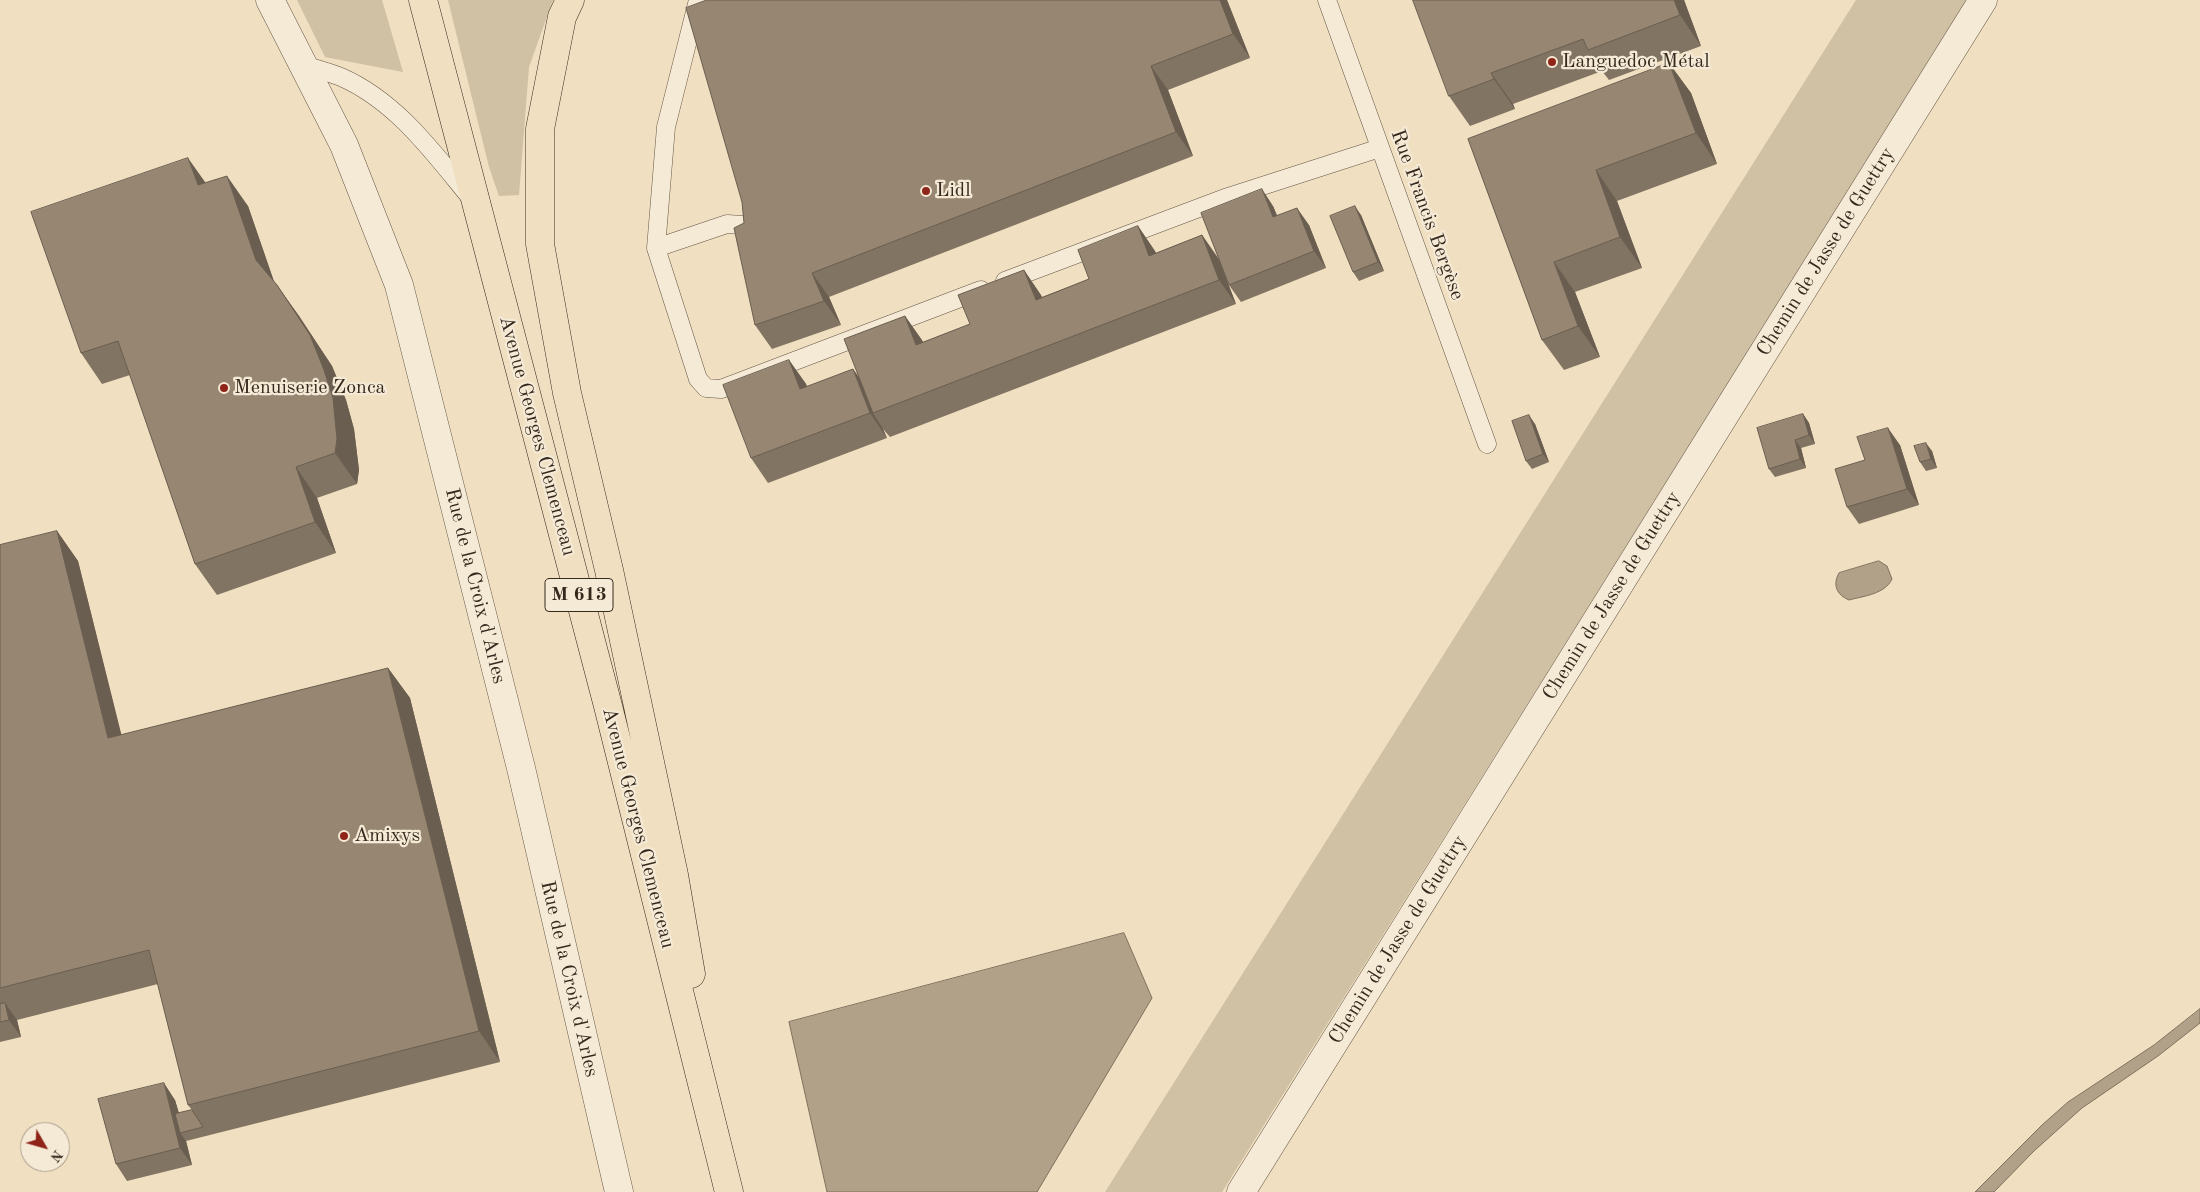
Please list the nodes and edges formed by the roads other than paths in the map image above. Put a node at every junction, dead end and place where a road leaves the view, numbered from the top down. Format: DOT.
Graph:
graph roads {
  1 [pos="270,0"];
  2 [pos="423,0"];
  3 [pos="570,0"];
  4 [pos="698,0"];
  5 [pos="1327,0"];
  6 [pos="1983,0"];
  7 [pos="304,65"];
  8 [pos="1380,148"];
  9 [pos="476,204"];
  10 [pos="759,226"];
  11 [pos="656,248"];
  12 [pos="1487,444"];
  13 [pos="619,1192"];
  14 [pos="729,1192"];
  15 [pos="1241,1192"];
  1 -- 7 [label="street, Rue de la Croix d'Arles"];
  2 -- 9 [label="main road, Avenue Georges Clemenceau / M 613"];
  3 -- 14 [label="main road, M 613"];
  4 -- 11 [label="lane"];
  5 -- 8 [label="lane, Rue Francis Bergèse"];
  6 -- 15 [label="street, Chemin de Jasse de Guettry"];
  7 -- 9 [label="lane"];
  7 -- 13 [label="street, Rue de la Croix d'Arles"];
  8 -- 11 [label="lane"];
  8 -- 12 [label="lane, Rue Francis Bergèse"];
  9 -- 14 [label="main road, Avenue Georges Clemenceau / M 613"];
  10 -- 11 [label="lane"];
}
